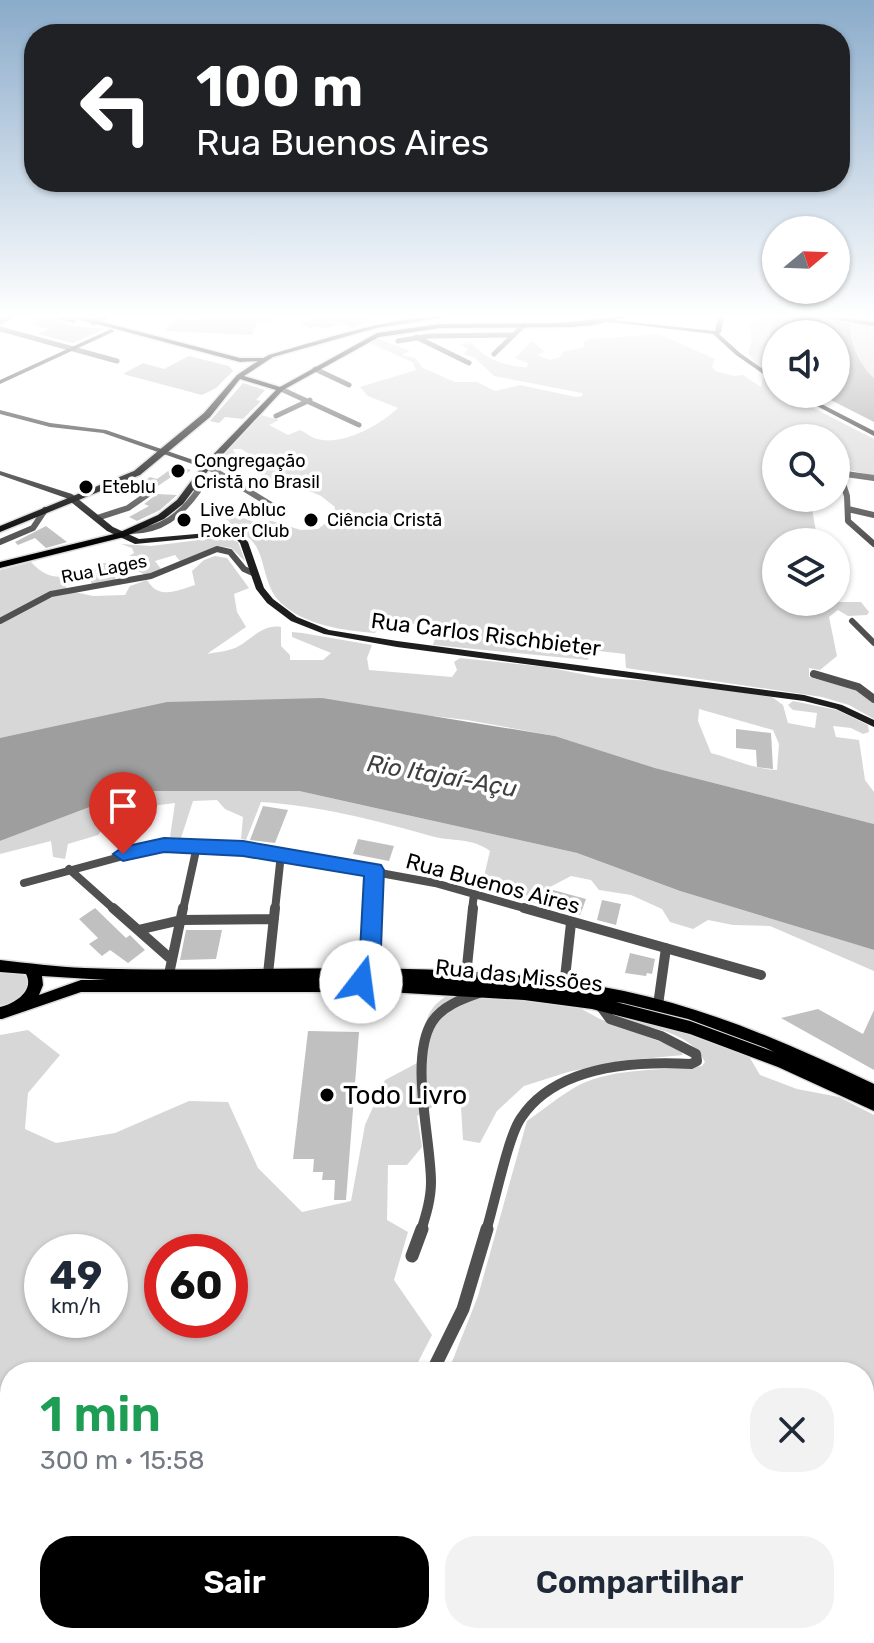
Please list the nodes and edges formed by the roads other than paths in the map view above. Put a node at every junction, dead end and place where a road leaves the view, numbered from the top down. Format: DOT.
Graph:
graph roads {
  1 [pos="226,392"];
  2 [pos="278,392"];
  3 [pos="288,392"];
  4 [pos="310,400"];
  5 [pos="824,408"];
  6 [pos="0,412"];
  7 [pos="276,416"];
  8 [pos="359,425"];
  9 [pos="874,434"];
  10 [pos="165,451"];
  11 [pos="207,466"];
  12 [pos="0,473"];
  13 [pos="850,475"];
  14 [pos="874,478"];
  15 [pos="151,492"];
  16 [pos="77,502"];
  17 [pos="850,509"];
  18 [pos="45,510"];
  19 [pos="281,511"];
  20 [pos="848,512"];
  21 [pos="874,515"];
  22 [pos="97,518"];
  23 [pos="0,529"];
  24 [pos="110,529"];
  25 [pos="139,529"];
  26 [pos="121,535"];
  27 [pos="100,540"];
  28 [pos="0,542"];
  29 [pos="138,542"];
  30 [pos="874,544"];
  31 [pos="0,565"];
  32 [pos="255,574"];
  33 [pos="0,621"];
  34 [pos="852,621"];
  35 [pos="874,643"];
  36 [pos="814,674"];
  37 [pos="874,699"];
  38 [pos="874,724"];
  39 [pos="197,846"];
  40 [pos="281,854"];
  41 [pos="69,869"];
  42 [pos="374,870"];
  43 [pos="24,883"];
  44 [pos="474,894"];
  45 [pos="274,919"];
  46 [pos="181,920"];
  47 [pos="571,923"];
  48 [pos="138,930"];
  49 [pos="666,948"];
  50 [pos="0,966"];
  51 [pos="170,967"];
  52 [pos="30,969"];
  53 [pos="268,974"];
  54 [pos="369,974"];
  55 [pos="761,975"];
  56 [pos="466,976"];
  57 [pos="356,986"];
  58 [pos="564,987"];
  59 [pos="491,989"];
  60 [pos="599,1004"];
  61 [pos="658,1005"];
  62 [pos="1,1013"];
  63 [pos="874,1091"];
  64 [pos="874,1104"];
  65 [pos="412,1256"];
  66 [pos="437,1362"];
  1 -- 10 [label="main road"];
  2 -- 11 [label="main road"];
  3 -- 4 [label="street"];
  4 -- 7 [label="street"];
  4 -- 8 [label="street"];
  5 -- 9 [label="street"];
  6 -- 10 [label="street"];
  10 -- 11 [label="street"];
  10 -- 16 [label="main road"];
  11 -- 19 [label="street"];
  11 -- 25 [label="main road"];
  12 -- 16 [label="street"];
  13 -- 14 [label="street"];
  15 -- 22 [label="street"];
  16 -- 18 [label="main road"];
  16 -- 22 [label="street, Rua Carlos Rischbieter"];
  17 -- 21 [label="street"];
  18 -- 23 [label="main road"];
  18 -- 28 [label="street"];
  20 -- 30 [label="street"];
  22 -- 24 [label="street, Rua Carlos Rischbieter"];
  24 -- 26 [label="street, Rua Carlos Rischbieter"];
  24 -- 27 [label="main road"];
  25 -- 26 [label="main road"];
  25 -- 29 [label="street"];
  26 -- 27 [label="main road"];
  26 -- 29 [label="street, Rua Carlos Rischbieter"];
  27 -- 31 [label="main road"];
  29 -- 32 [label="street, Rua Carlos Rischbieter"];
  32 -- 33 [label="street, Rua Lages"];
  32 -- 38 [label="street, Rua Carlos Rischbieter"];
  34 -- 35 [label="street"];
  36 -- 37 [label="street"];
  39 -- 40 [label="street, Rua Buenos Aires"];
  39 -- 41 [label="street, Rua Buenos Aires"];
  39 -- 46 [label="street"];
  40 -- 42 [label="street, Rua Buenos Aires"];
  40 -- 45 [label="street"];
  41 -- 43 [label="street, Rua Buenos Aires"];
  41 -- 48 [label="street"];
  42 -- 44 [label="street, Rua Buenos Aires"];
  42 -- 54 [label="street"];
  44 -- 47 [label="street, Rua Buenos Aires"];
  44 -- 56 [label="street"];
  45 -- 46 [label="street"];
  45 -- 53 [label="street"];
  46 -- 48 [label="street"];
  46 -- 51 [label="street"];
  47 -- 49 [label="street, Rua Buenos Aires"];
  47 -- 58 [label="street"];
  48 -- 51 [label="street"];
  49 -- 55 [label="street, Rua Buenos Aires"];
  49 -- 61 [label="street"];
  50 -- 52 [label="main road, Rua das Missões"];
  51 -- 52 [label="main road, Rua das Missões"];
  51 -- 53 [label="main road, Rua das Missões"];
  52 -- 62 [label="main road"];
  53 -- 54 [label="main road, Rua das Missões"];
  54 -- 56 [label="main road, Rua das Missões"];
  54 -- 57 [label="main road"];
  56 -- 58 [label="main road, Rua das Missões"];
  57 -- 59 [label="main road, Rua das Missões"];
  57 -- 62 [label="main road, Rua das Missões"];
  58 -- 61 [label="main road, Rua das Missões"];
  59 -- 60 [label="main road, Rua das Missões"];
  59 -- 65 [label="street"];
  60 -- 64 [label="main road, Rua das Missões"];
  60 -- 66 [label="street"];
  61 -- 63 [label="main road, Rua das Missões"];
}
